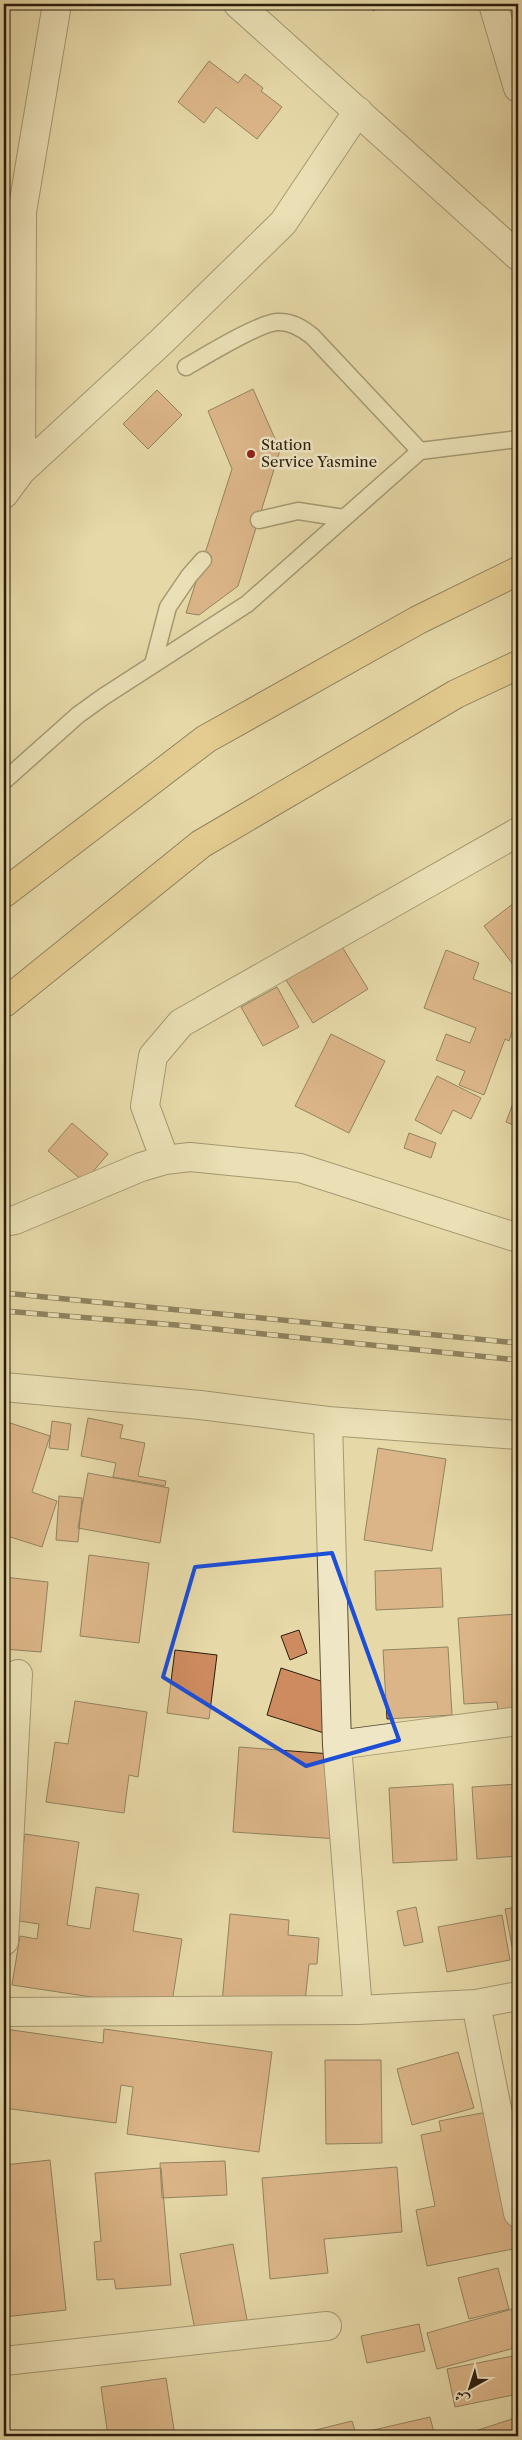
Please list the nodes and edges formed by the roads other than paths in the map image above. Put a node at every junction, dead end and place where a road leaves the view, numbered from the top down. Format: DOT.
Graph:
graph roads {
  1 [pos="57,4"];
  2 [pos="238,4"];
  3 [pos="493,4"];
  4 [pos="518,88"];
  5 [pos="358,111"];
  6 [pos="518,256"];
  7 [pos="186,367"];
  8 [pos="518,439"];
  9 [pos="420,451"];
  10 [pos="21,471"];
  11 [pos="4,494"];
  12 [pos="344,518"];
  13 [pos="259,520"];
  14 [pos="203,560"];
  15 [pos="518,571"];
  16 [pos="153,664"];
  17 [pos="518,665"];
  18 [pos="4,781"];
  19 [pos="518,832"];
  20 [pos="4,893"];
  21 [pos="4,1003"];
  22 [pos="165,1160"];
  23 [pos="4,1222"];
  24 [pos="518,1238"];
  25 [pos="9,1385"];
  26 [pos="328,1421"];
  27 [pos="518,1435"];
  28 [pos="18,1674"];
  29 [pos="518,1721"];
  30 [pos="337,1745"];
  31 [pos="4,1941"];
  32 [pos="518,1996"];
  33 [pos="476,2004"];
  34 [pos="358,2010"];
  35 [pos="4,2012"];
  36 [pos="518,2213"];
  37 [pos="327,2326"];
  38 [pos="4,2361"];
  1 -- 10 [label="street"];
  2 -- 5 [label="street"];
  3 -- 4 [label="street"];
  5 -- 6 [label="street"];
  5 -- 10 [label="street"];
  7 -- 9 [label="lane"];
  8 -- 9 [label="lane"];
  9 -- 12 [label="lane"];
  10 -- 11 [label="street"];
  12 -- 13 [label="lane"];
  12 -- 16 [label="lane"];
  14 -- 16 [label="lane"];
  15 -- 20 [label="highway"];
  16 -- 18 [label="lane"];
  17 -- 21 [label="highway"];
  19 -- 22 [label="street"];
  22 -- 23 [label="street"];
  22 -- 24 [label="street"];
  25 -- 26 [label="street"];
  26 -- 27 [label="street"];
  26 -- 30 [label="street"];
  28 -- 31 [label="street"];
  29 -- 30 [label="street"];
  30 -- 34 [label="street"];
  32 -- 33 [label="street"];
  33 -- 34 [label="street"];
  33 -- 36 [label="street"];
  34 -- 35 [label="street"];
  37 -- 38 [label="street"];
}
